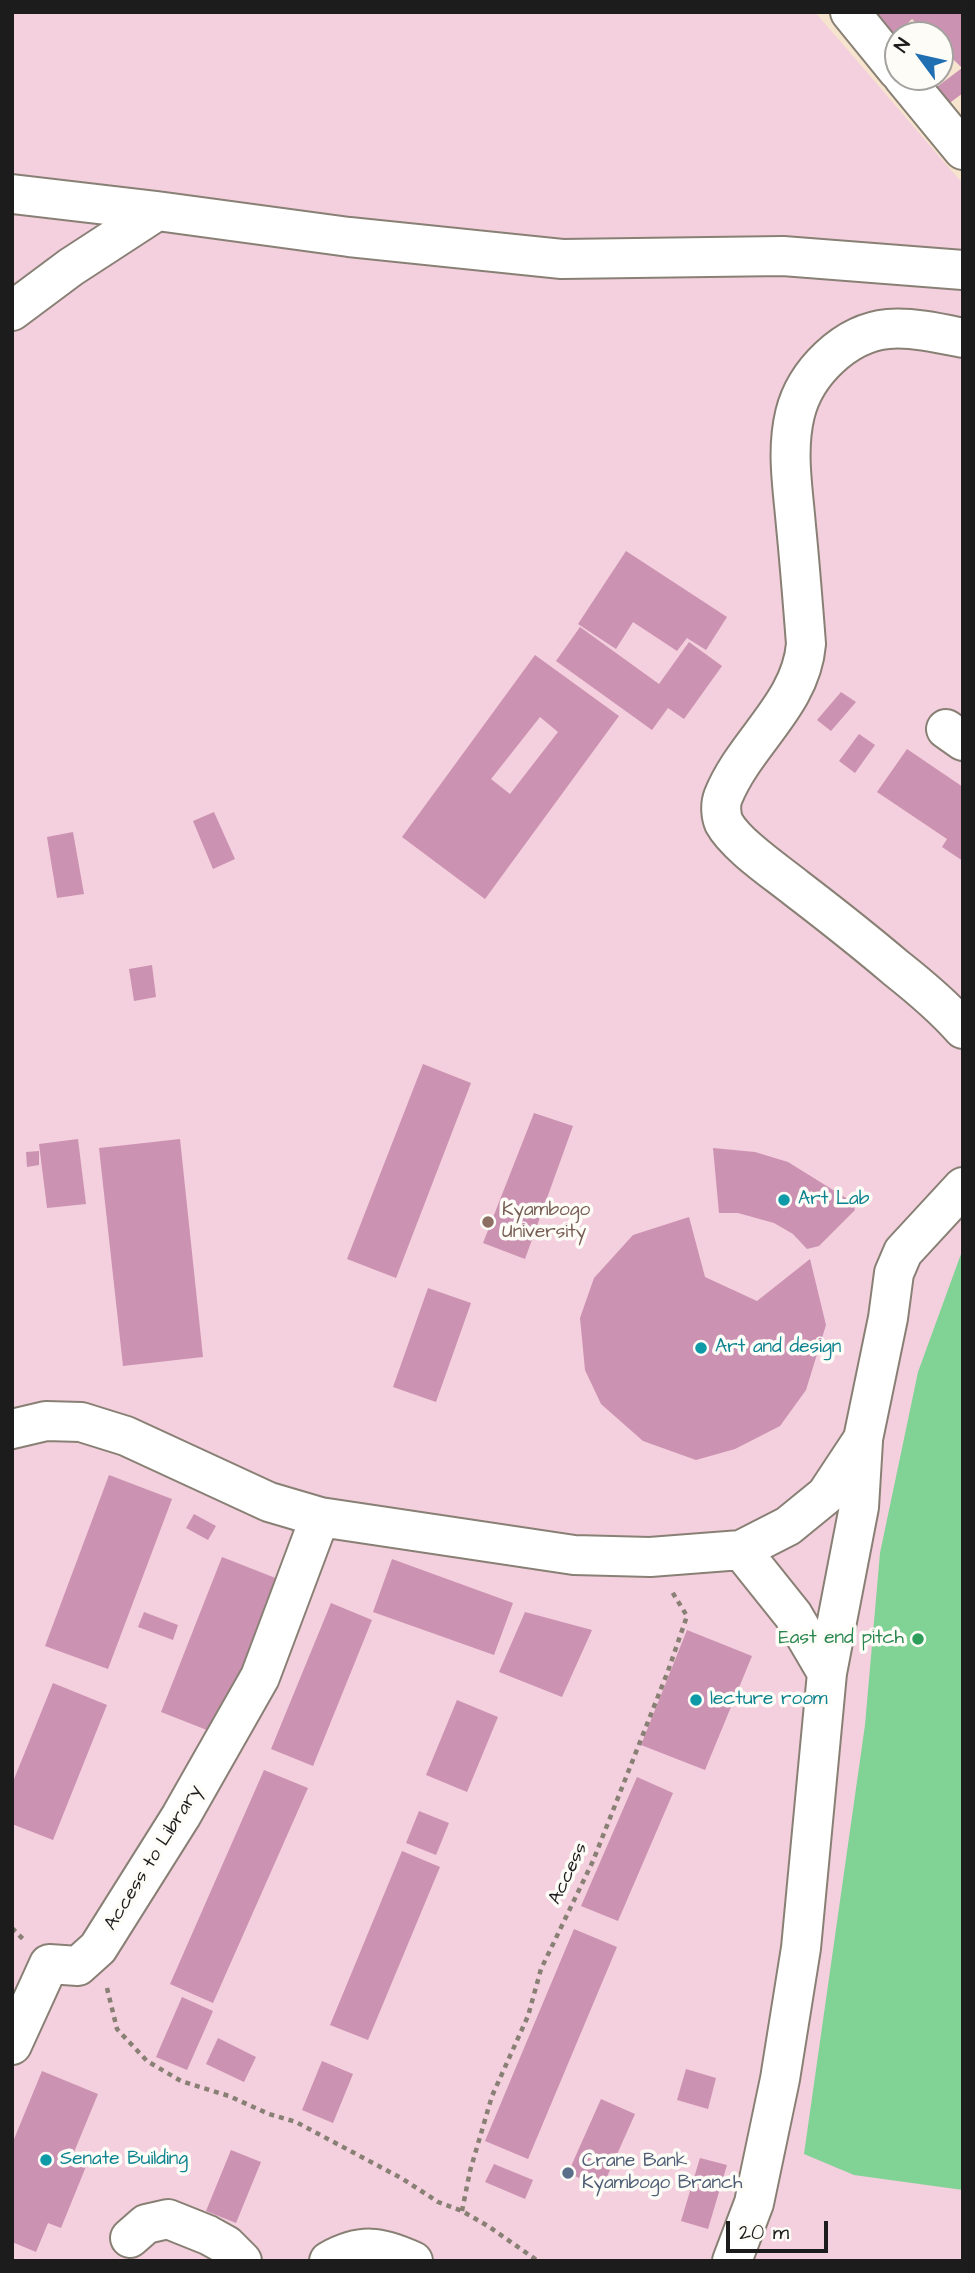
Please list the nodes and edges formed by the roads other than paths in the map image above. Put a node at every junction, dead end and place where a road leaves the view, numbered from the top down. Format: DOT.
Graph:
graph roads {
  1 [pos="850,12"];
  2 [pos="884,54"];
  3 [pos="915,91"];
  4 [pos="963,150"];
  5 [pos="12,194"];
  6 [pos="158,211"];
  7 [pos="963,270"];
  8 [pos="12,311"];
  9 [pos="963,338"];
  10 [pos="963,1029"];
  11 [pos="963,1187"];
  12 [pos="12,1429"];
  13 [pos="863,1439"];
  14 [pos="320,1517"];
  15 [pos="741,1549"];
  16 [pos="827,1673"];
  17 [pos="12,2045"];
  18 [pos="130,2238"];
  19 [pos="242,2261"];
  20 [pos="329,2261"];
  21 [pos="413,2261"];
  22 [pos="732,2261"];
  1 -- 2 [label="street"];
  3 -- 4 [label="street"];
  5 -- 6 [label="street"];
  6 -- 7 [label="street"];
  6 -- 8 [label="street"];
  9 -- 10 [label="street"];
  11 -- 13 [label="street"];
  12 -- 14 [label="street"];
  13 -- 15 [label="street"];
  13 -- 16 [label="street"];
  14 -- 15 [label="street"];
  14 -- 17 [label="street, Access to Library"];
  15 -- 16 [label="street"];
  16 -- 22 [label="street"];
  18 -- 19 [label="street"];
  20 -- 21 [label="street"];
}
